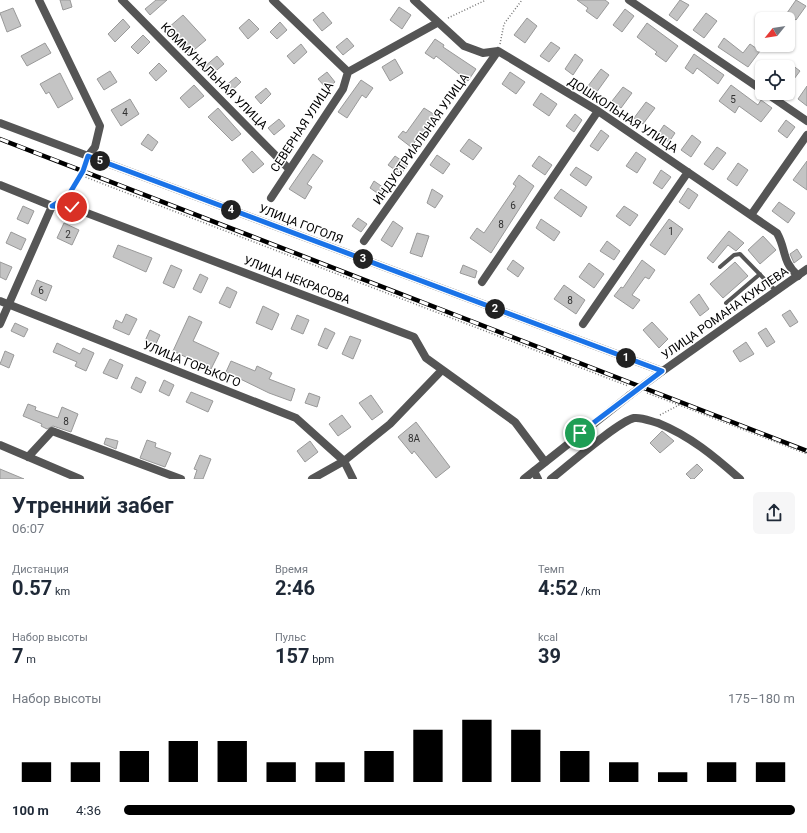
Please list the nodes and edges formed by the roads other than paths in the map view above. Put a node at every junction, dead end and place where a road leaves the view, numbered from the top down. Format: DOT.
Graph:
graph roads {
  1 [pos="39,0"];
  2 [pos="122,0"];
  3 [pos="273,0"];
  4 [pos="414,0"];
  5 [pos="629,0"];
  6 [pos="437,23"];
  7 [pos="498,51"];
  8 [pos="348,72"];
  9 [pos="755,85"];
  10 [pos="776,100"];
  11 [pos="598,111"];
  12 [pos="807,121"];
  13 [pos="0,122"];
  14 [pos="807,135"];
  15 [pos="88,156"];
  16 [pos="290,169"];
  17 [pos="688,172"];
  18 [pos="0,185"];
  19 [pos="271,198"];
  20 [pos="52,206"];
  21 [pos="751,215"];
  22 [pos="364,241"];
  23 [pos="720,267"];
  24 [pos="807,269"];
  25 [pos="760,274"];
  26 [pos="798,276"];
  27 [pos="482,282"];
  28 [pos="777,292"];
  29 [pos="0,300"];
  30 [pos="726,303"];
  31 [pos="9,304"];
  32 [pos="0,324"];
  33 [pos="583,324"];
  34 [pos="442,370"];
  35 [pos="660,373"];
  36 [pos="0,444"];
  37 [pos="28,457"];
  38 [pos="344,461"];
  39 [pos="545,462"];
  40 [pos="534,471"];
  41 [pos="80,479"];
  42 [pos="181,479"];
  43 [pos="312,479"];
  44 [pos="353,479"];
  45 [pos="524,479"];
  46 [pos="538,479"];
  47 [pos="551,479"];
  48 [pos="740,479"];
  1 -- 15 [label="street"];
  2 -- 16 [label="street, КОММУНАЛЬНАЯ УЛИЦА"];
  3 -- 8 [label="street"];
  4 -- 6 [label="street"];
  5 -- 9 [label="street"];
  6 -- 7 [label="street"];
  6 -- 8 [label="street"];
  7 -- 11 [label="street, ДОШКОЛЬНАЯ УЛИЦА"];
  7 -- 22 [label="street, ИНДУСТРИАЛЬНАЯ УЛИЦА"];
  8 -- 16 [label="street, СЕВЕРНАЯ УЛИЦА"];
  10 -- 12 [label="street"];
  11 -- 17 [label="street, ДОШКОЛЬНАЯ УЛИЦА"];
  11 -- 27 [label="street"];
  13 -- 15 [label="street, УЛИЦА ГОГОЛЯ"];
  14 -- 21 [label="street"];
  15 -- 35 [label="street, УЛИЦА ГОГОЛЯ"];
  16 -- 19 [label="street, СЕВЕРНАЯ УЛИЦА"];
  17 -- 21 [label="street, ДОШКОЛЬНАЯ УЛИЦА"];
  17 -- 33 [label="street"];
  18 -- 20 [label="street, УЛИЦА НЕКРАСОВА"];
  20 -- 31 [label="street"];
  20 -- 34 [label="street, УЛИЦА НЕКРАСОВА"];
  21 -- 26 [label="street, ДОШКОЛЬНАЯ УЛИЦА"];
  23 -- 25 [label="lane"];
  24 -- 26 [label="street, УЛИЦА РОМАНА КУКЛЕВА"];
  25 -- 28 [label="lane"];
  25 -- 30 [label="lane"];
  26 -- 28 [label="street, УЛИЦА РОМАНА КУКЛЕВА"];
  28 -- 35 [label="street, УЛИЦА РОМАНА КУКЛЕВА"];
  29 -- 31 [label="street, УЛИЦА ГОРЬКОГО"];
  31 -- 32 [label="street"];
  31 -- 38 [label="street, УЛИЦА ГОРЬКОГО"];
  34 -- 38 [label="street"];
  34 -- 39 [label="street, УЛИЦА НЕКРАСОВА"];
  35 -- 39 [label="street, УЛИЦА РОМАНА КУКЛЕВА, bridge"];
  36 -- 37 [label="street"];
  37 -- 41 [label="street"];
  37 -- 42 [label="street"];
  38 -- 43 [label="street"];
  38 -- 44 [label="street, УЛИЦА ГОРЬКОГО"];
  39 -- 40 [label="street, УЛИЦА РОМАНА КУКЛЕВА"];
  40 -- 45 [label="street, УЛИЦА РОМАНА КУКЛЕВА"];
  40 -- 46 [label="street"];
  47 -- 48 [label="street"];
}
